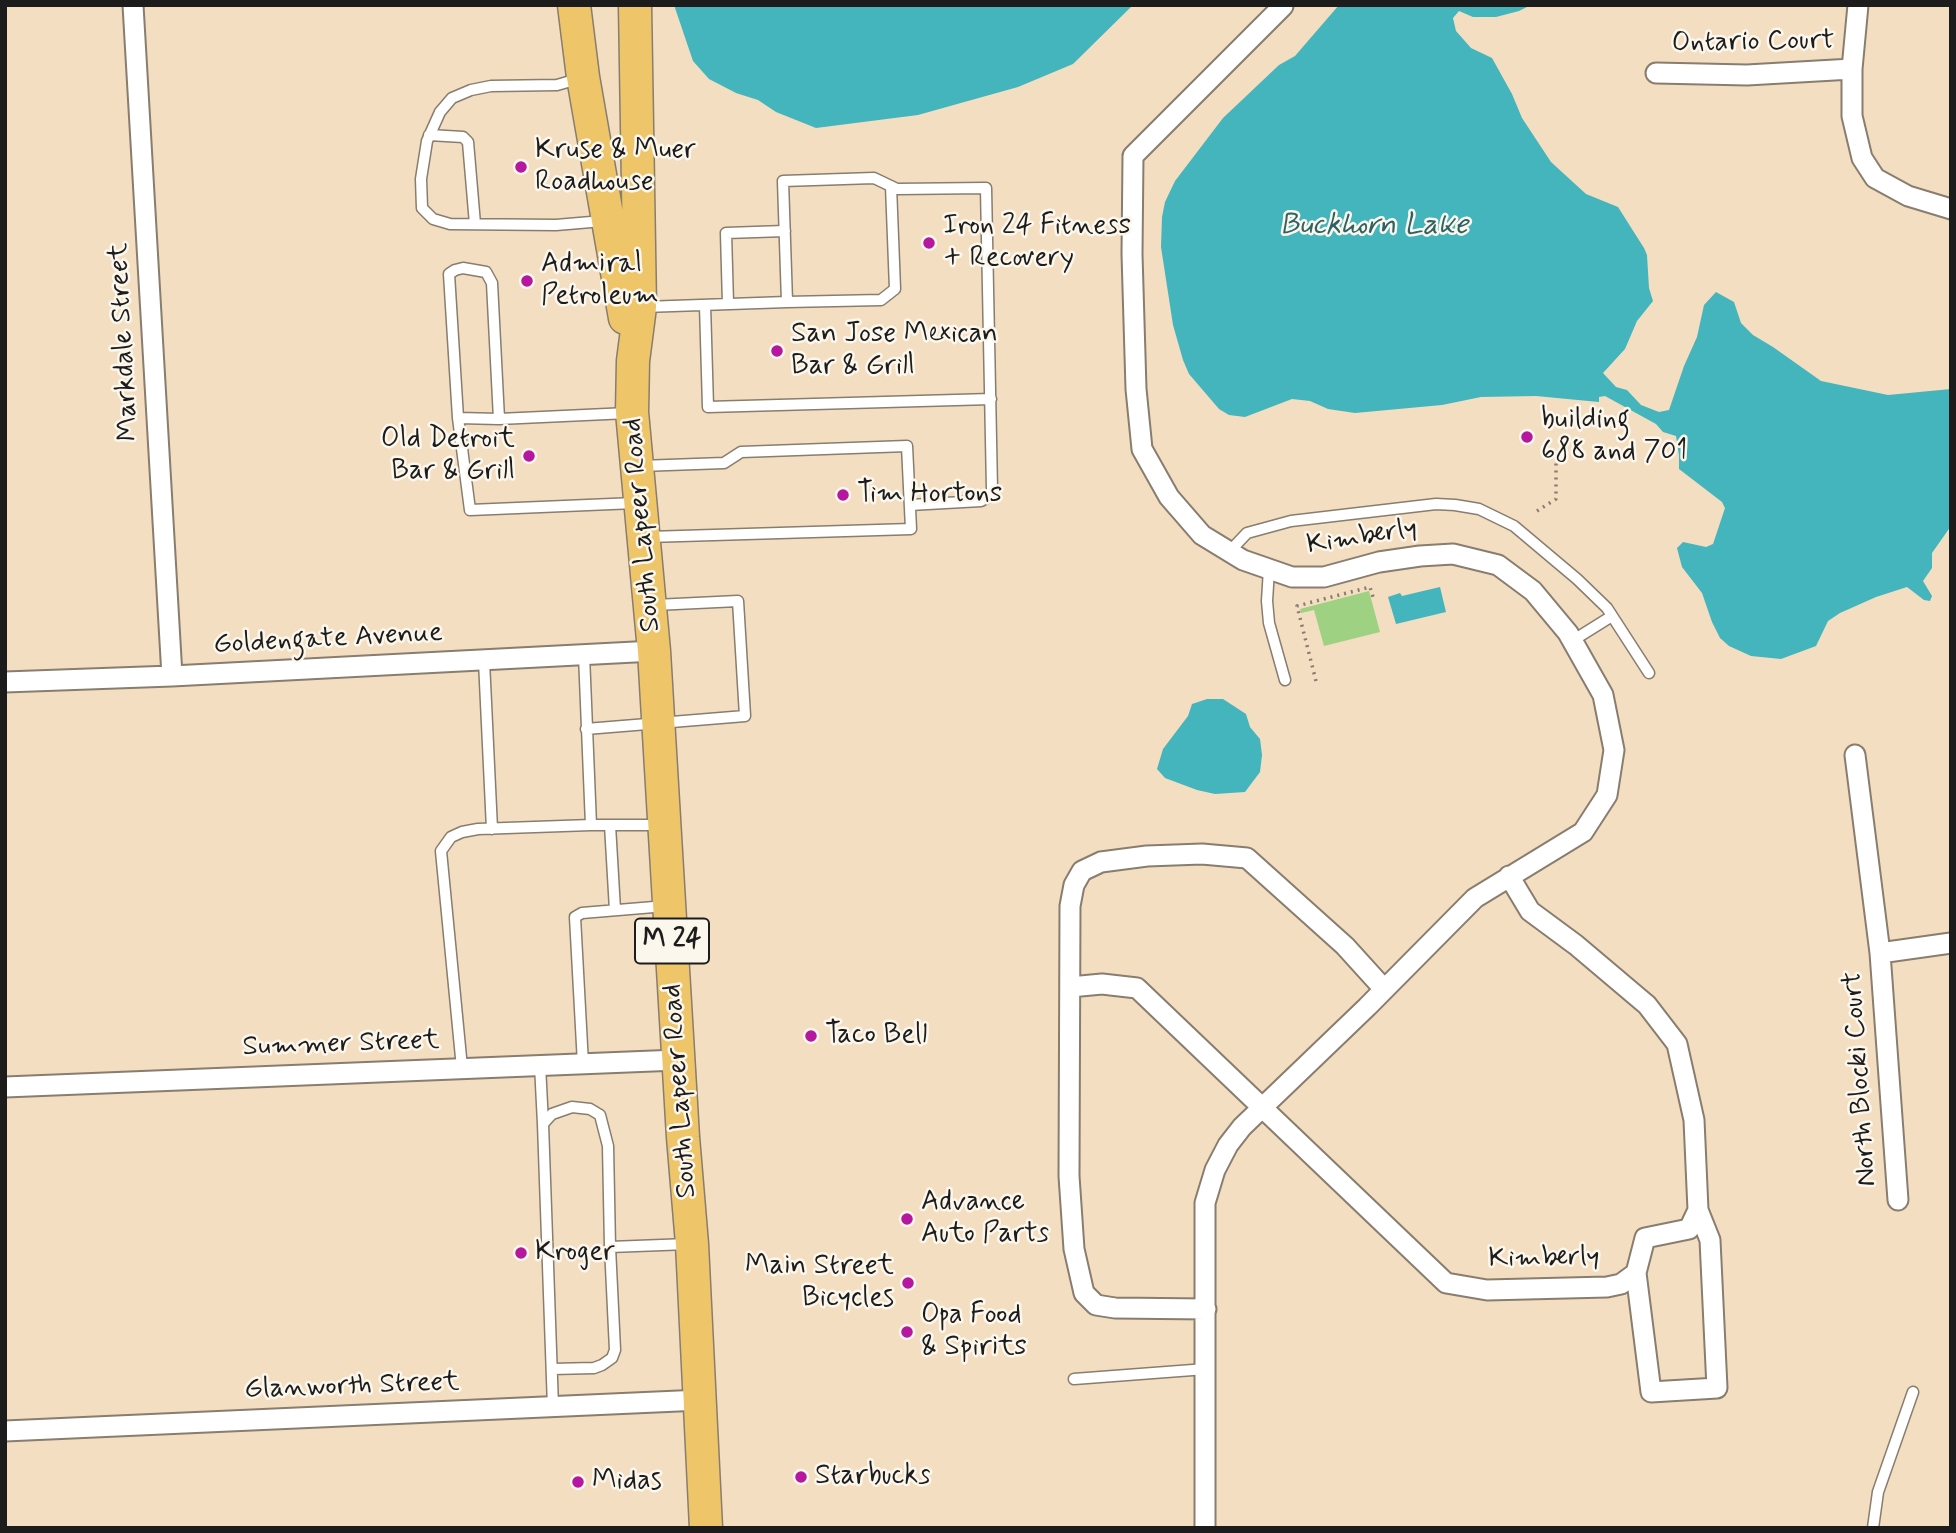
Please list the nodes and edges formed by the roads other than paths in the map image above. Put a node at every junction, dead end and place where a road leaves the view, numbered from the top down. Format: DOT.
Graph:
graph roads {
  1 [pos="133,5"];
  2 [pos="574,5"];
  3 [pos="635,5"];
  4 [pos="1858,5"];
  5 [pos="1283,6"];
  6 [pos="1852,69"];
  7 [pos="1656,73"];
  8 [pos="583,77"];
  9 [pos="429,135"];
  10 [pos="891,186"];
  11 [pos="1951,209"];
  12 [pos="607,220"];
  13 [pos="475,224"];
  14 [pos="785,231"];
  15 [pos="787,302"];
  16 [pos="728,304"];
  17 [pos="705,305"];
  18 [pos="640,307"];
  19 [pos="633,361"];
  20 [pos="991,399"];
  21 [pos="632,412"];
  22 [pos="458,418"];
  23 [pos="499,419"];
  24 [pos="637,466"];
  25 [pos="640,503"];
  26 [pos="910,505"];
  27 [pos="643,537"];
  28 [pos="1229,552"];
  29 [pos="1269,569"];
  30 [pos="650,606"];
  31 [pos="1612,616"];
  32 [pos="1572,641"];
  33 [pos="654,651"];
  34 [pos="584,655"];
  35 [pos="484,661"];
  36 [pos="1649,673"];
  37 [pos="172,676"];
  38 [pos="1285,680"];
  39 [pos="5,681"];
  40 [pos="658,724"];
  41 [pos="586,729"];
  42 [pos="1855,755"];
  43 [pos="664,824"];
  44 [pos="591,825"];
  45 [pos="610,825"];
  46 [pos="492,829"];
  47 [pos="1509,876"];
  48 [pos="670,906"];
  49 [pos="615,911"];
  50 [pos="1951,943"];
  51 [pos="1880,953"];
  52 [pos="1070,987"];
  53 [pos="1384,989"];
  54 [pos="678,1060"];
  55 [pos="583,1063"];
  56 [pos="540,1065"];
  57 [pos="462,1068"];
  58 [pos="5,1087"];
  59 [pos="1263,1107"];
  60 [pos="543,1125"];
  61 [pos="1898,1200"];
  62 [pos="1698,1210"];
  63 [pos="692,1244"];
  64 [pos="610,1247"];
  65 [pos="1636,1273"];
  66 [pos="1206,1309"];
  67 [pos="552,1369"];
  68 [pos="1207,1369"];
  69 [pos="1074,1379"];
  70 [pos="1913,1392"];
  71 [pos="701,1400"];
  72 [pos="553,1407"];
  73 [pos="5,1430"];
  74 [pos="706,1528"];
  75 [pos="1205,1528"];
  76 [pos="1873,1528"];
  1 -- 37 [label="street, Markdale Street"];
  2 -- 8 [label="main road, South Lapeer Road / M 24"];
  3 -- 18 [label="main road, South Lapeer Road / M 24"];
  4 -- 6 [label="street"];
  5 -- 28 [label="street, Kimberly"];
  6 -- 7 [label="street, Ontario Court"];
  6 -- 11 [label="street"];
  8 -- 9 [label="lane"];
  8 -- 12 [label="main road, South Lapeer Road / M 24"];
  9 -- 13 [label="lane"];
  9 -- 13 [label="lane"];
  10 -- 14 [label="lane"];
  10 -- 15 [label="lane"];
  10 -- 20 [label="lane"];
  12 -- 13 [label="lane"];
  12 -- 19 [label="main road, South Lapeer Road / M 24"];
  14 -- 15 [label="lane"];
  14 -- 16 [label="lane"];
  15 -- 16 [label="lane"];
  16 -- 17 [label="lane"];
  17 -- 18 [label="lane"];
  17 -- 20 [label="lane"];
  18 -- 19 [label="main road, South Lapeer Road / M 24"];
  19 -- 21 [label="main road, South Lapeer Road / M 24"];
  20 -- 26 [label="lane"];
  21 -- 23 [label="lane"];
  21 -- 24 [label="main road, South Lapeer Road / M 24"];
  22 -- 23 [label="lane"];
  22 -- 23 [label="lane"];
  22 -- 25 [label="lane"];
  24 -- 25 [label="main road, South Lapeer Road / M 24"];
  24 -- 26 [label="lane"];
  25 -- 27 [label="main road, South Lapeer Road / M 24"];
  26 -- 27 [label="lane"];
  27 -- 30 [label="main road, South Lapeer Road / M 24"];
  28 -- 29 [label="street, Kimberly"];
  28 -- 31 [label="lane"];
  29 -- 32 [label="street, Kimberly"];
  29 -- 38 [label="lane"];
  30 -- 33 [label="main road, South Lapeer Road / M 24"];
  30 -- 40 [label="lane"];
  31 -- 32 [label="lane"];
  31 -- 36 [label="lane"];
  32 -- 47 [label="street, Kimberly"];
  33 -- 34 [label="street, Goldengate Avenue"];
  33 -- 40 [label="main road, South Lapeer Road / M 24"];
  34 -- 35 [label="street, Goldengate Avenue"];
  34 -- 41 [label="lane"];
  35 -- 37 [label="street, Goldengate Avenue"];
  35 -- 46 [label="lane"];
  37 -- 39 [label="street, Goldengate Avenue"];
  40 -- 41 [label="lane"];
  40 -- 43 [label="main road, South Lapeer Road / M 24"];
  41 -- 44 [label="lane"];
  42 -- 51 [label="street, North Blocki Court"];
  43 -- 45 [label="lane"];
  43 -- 48 [label="main road, South Lapeer Road / M 24"];
  44 -- 45 [label="lane"];
  44 -- 46 [label="lane"];
  45 -- 49 [label="lane"];
  46 -- 57 [label="lane"];
  47 -- 53 [label="street, Kimberly"];
  47 -- 62 [label="street"];
  48 -- 49 [label="lane"];
  48 -- 54 [label="main road, South Lapeer Road / M 24"];
  49 -- 55 [label="lane"];
  50 -- 51 [label="street"];
  51 -- 61 [label="street, North Blocki Court"];
  52 -- 53 [label="street"];
  52 -- 59 [label="street"];
  52 -- 66 [label="street"];
  53 -- 59 [label="street, Kimberly"];
  54 -- 55 [label="street, Summer Street"];
  54 -- 63 [label="main road, South Lapeer Road / M 24"];
  55 -- 56 [label="street, Summer Street"];
  56 -- 57 [label="street, Summer Street"];
  56 -- 60 [label="lane"];
  57 -- 58 [label="street, Summer Street"];
  59 -- 65 [label="street, Kimberly"];
  59 -- 66 [label="street, Kimberly"];
  60 -- 64 [label="lane"];
  60 -- 67 [label="lane"];
  62 -- 65 [label="street, Kimberly"];
  62 -- 65 [label="street"];
  63 -- 64 [label="lane"];
  63 -- 71 [label="main road, South Lapeer Road / M 24"];
  64 -- 67 [label="lane"];
  66 -- 68 [label="street, Kimberly"];
  67 -- 72 [label="lane"];
  68 -- 69 [label="lane"];
  68 -- 75 [label="street, Kimberly"];
  70 -- 76 [label="lane"];
  71 -- 72 [label="street, Glanworth Street"];
  71 -- 74 [label="main road, South Lapeer Road / M 24"];
  72 -- 73 [label="street, Glanworth Street"];
}
